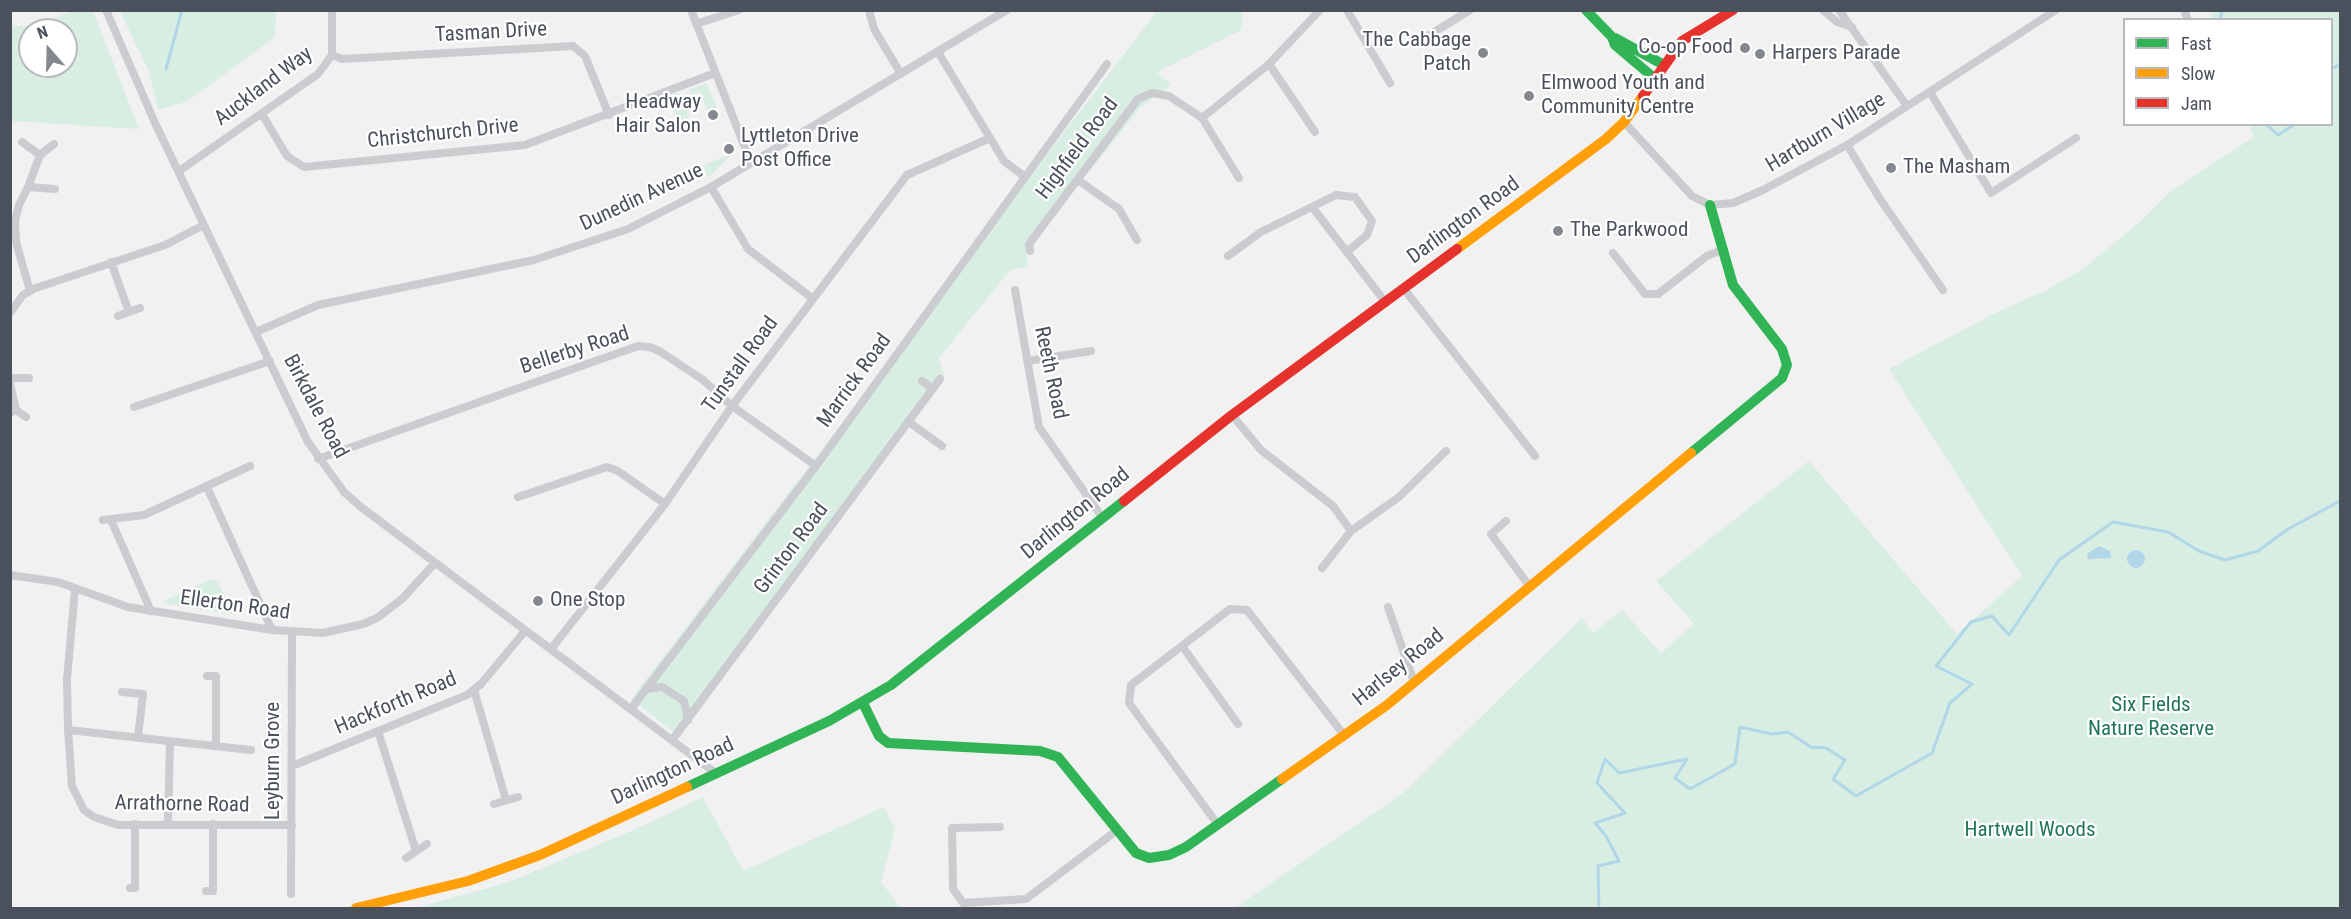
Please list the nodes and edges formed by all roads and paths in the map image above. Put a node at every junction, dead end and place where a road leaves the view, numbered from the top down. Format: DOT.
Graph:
graph roads {
  1 [pos="106,10"];
  2 [pos="332,10"];
  3 [pos="691,10"];
  4 [pos="739,10"];
  5 [pos="869,10"];
  6 [pos="1007,10"];
  7 [pos="1320,10"];
  8 [pos="1347,10"];
  9 [pos="1470,10"];
  10 [pos="1586,10"];
  11 [pos="1733,10"];
  12 [pos="1823,10"];
  13 [pos="2056,10"];
  14 [pos="1840,12"];
  15 [pos="1837,22"];
  16 [pos="696,24"];
  17 [pos="1853,27"];
  18 [pos="1612,37"];
  19 [pos="1423,39"];
  20 [pos="938,52"];
  21 [pos="332,55"];
  22 [pos="1269,64"];
  23 [pos="1664,65"];
  24 [pos="1105,69"];
  25 [pos="715,73"];
  26 [pos="901,74"];
  27 [pos="1654,78"];
  28 [pos="1390,83"];
  29 [pos="1930,92"];
  30 [pos="1907,106"];
  31 [pos="262,114"];
  32 [pos="609,115"];
  33 [pos="1202,118"];
  34 [pos="1624,122"];
  35 [pos="1315,132"];
  36 [pos="990,138"];
  37 [pos="2076,138"];
  38 [pos="22,142"];
  39 [pos="54,144"];
  40 [pos="1847,145"];
  41 [pos="40,155"];
  42 [pos="751,164"];
  43 [pos="178,171"];
  44 [pos="1025,177"];
  45 [pos="1239,178"];
  46 [pos="1078,180"];
  47 [pos="28,187"];
  48 [pos="711,187"];
  49 [pos="55,189"];
  50 [pos="1710,205"];
  51 [pos="1313,208"];
  52 [pos="204,225"];
  53 [pos="1137,240"];
  54 [pos="1724,249"];
  55 [pos="1030,251"];
  56 [pos="1348,251"];
  57 [pos="1613,253"];
  58 [pos="1228,256"];
  59 [pos="111,262"];
  60 [pos="1404,289"];
  61 [pos="1015,290"];
  62 [pos="1943,290"];
  63 [pos="30,291"];
  64 [pos="812,298"];
  65 [pos="1386,303"];
  66 [pos="140,308"];
  67 [pos="129,312"];
  68 [pos="10,313"];
  69 [pos="118,316"];
  70 [pos="256,332"];
  71 [pos="1091,351"];
  72 [pos="270,361"];
  73 [pos="1027,361"];
  74 [pos="10,378"];
  75 [pos="29,378"];
  76 [pos="940,379"];
  77 [pos="922,381"];
  78 [pos="10,384"];
  79 [pos="933,389"];
  80 [pos="732,406"];
  81 [pos="134,407"];
  82 [pos="13,412"];
  83 [pos="1232,415"];
  84 [pos="26,417"];
  85 [pos="909,422"];
  86 [pos="942,446"];
  87 [pos="1446,451"];
  88 [pos="1535,456"];
  89 [pos="318,459"];
  90 [pos="250,466"];
  91 [pos="816,466"];
  92 [pos="207,487"];
  93 [pos="518,497"];
  94 [pos="665,504"];
  95 [pos="1102,517"];
  96 [pos="1506,521"];
  97 [pos="1351,531"];
  98 [pos="435,563"];
  99 [pos="1322,568"];
  100 [pos="10,575"];
  101 [pos="1530,587"];
  102 [pos="75,589"];
  103 [pos="1388,607"];
  104 [pos="151,611"];
  105 [pos="272,630"];
  106 [pos="525,631"];
  107 [pos="292,633"];
  108 [pos="1182,646"];
  109 [pos="551,650"];
  110 [pos="207,675"];
  111 [pos="1414,682"];
  112 [pos="645,689"];
  113 [pos="474,690"];
  114 [pos="122,692"];
  115 [pos="863,703"];
  116 [pos="631,709"];
  117 [pos="688,720"];
  118 [pos="1238,723"];
  119 [pos="68,730"];
  120 [pos="378,731"];
  121 [pos="1344,735"];
  122 [pos="138,737"];
  123 [pos="672,740"];
  124 [pos="170,741"];
  125 [pos="216,746"];
  126 [pos="251,750"];
  127 [pos="292,766"];
  128 [pos="717,774"];
  129 [pos="518,797"];
  130 [pos="506,800"];
  131 [pos="494,804"];
  132 [pos="135,824"];
  133 [pos="213,824"];
  134 [pos="168,825"];
  135 [pos="292,825"];
  136 [pos="1218,825"];
  137 [pos="1000,827"];
  138 [pos="1116,831"];
  139 [pos="427,844"];
  140 [pos="416,851"];
  141 [pos="406,858"];
  142 [pos="130,888"];
  143 [pos="301,888"];
  144 [pos="206,891"];
  145 [pos="356,909"];
  1 -- 43 [label="street, Birkdale Road"];
  2 -- 21 [label="street, Auckland Way"];
  3 -- 16 [label="street"];
  4 -- 16 [label="street"];
  5 -- 26 [label="street"];
  6 -- 20 [label="street, Dunedin Avenue"];
  7 -- 22 [label="street"];
  8 -- 28 [label="street"];
  9 -- 19 [label="street"];
  10 -- 18 [label="street"];
  11 -- 23 [label="street, Darlington Road"];
  12 -- 15 [label="street"];
  13 -- 29 [label="street, Hartburn Village"];
  14 -- 15 [label="street"];
  14 -- 17 [label="street"];
  15 -- 17 [label="street"];
  16 -- 25 [label="street"];
  17 -- 30 [label="street"];
  18 -- 23 [label="street"];
  18 -- 27 [label="street"];
  20 -- 26 [label="street, Dunedin Avenue"];
  20 -- 36 [label="street"];
  21 -- 31 [label="street, Auckland Way"];
  21 -- 32 [label="street, Tasman Drive"];
  22 -- 33 [label="street"];
  22 -- 35 [label="street"];
  23 -- 27 [label="street, Darlington Road"];
  24 -- 44 [label="street, Marrick Road"];
  25 -- 32 [label="street, Christchurch Drive"];
  25 -- 42 [label="street"];
  26 -- 42 [label="street, Dunedin Avenue"];
  27 -- 34 [label="street, Darlington Road"];
  29 -- 30 [label="street, Hartburn Village"];
  29 -- 37 [label="street"];
  30 -- 40 [label="street, Hartburn Village"];
  31 -- 32 [label="street, Christchurch Drive"];
  31 -- 43 [label="street, Auckland Way"];
  33 -- 45 [label="street"];
  33 -- 46 [label="street, Highfield Road"];
  34 -- 50 [label="street"];
  34 -- 60 [label="street, Darlington Road"];
  36 -- 44 [label="street"];
  36 -- 64 [label="street, Tunstall Road"];
  38 -- 41 [label="street"];
  39 -- 41 [label="street"];
  40 -- 50 [label="street, Hartburn Village"];
  40 -- 62 [label="street"];
  41 -- 47 [label="street"];
  42 -- 48 [label="street, Dunedin Avenue"];
  43 -- 52 [label="street, Birkdale Road"];
  44 -- 91 [label="street, Marrick Road"];
  46 -- 53 [label="street"];
  46 -- 55 [label="street, Highfield Road"];
  47 -- 49 [label="street"];
  47 -- 63 [label="street"];
  48 -- 64 [label="street"];
  48 -- 70 [label="street, Dunedin Avenue"];
  50 -- 54 [label="street, Harlsey Road"];
  51 -- 56 [label="street"];
  51 -- 56 [label="street"];
  51 -- 58 [label="street"];
  52 -- 59 [label="street"];
  52 -- 70 [label="street, Birkdale Road"];
  54 -- 57 [label="street"];
  54 -- 101 [label="street, Harlsey Road"];
  56 -- 65 [label="street"];
  59 -- 63 [label="street"];
  59 -- 67 [label="street"];
  60 -- 65 [label="street, Darlington Road"];
  60 -- 88 [label="street"];
  61 -- 73 [label="street, Reeth Road"];
  63 -- 68 [label="street"];
  64 -- 80 [label="street, Tunstall Road"];
  65 -- 83 [label="street, Darlington Road"];
  66 -- 67 [label="street"];
  67 -- 69 [label="street"];
  70 -- 72 [label="street, Birkdale Road"];
  71 -- 73 [label="street"];
  72 -- 81 [label="street"];
  72 -- 89 [label="street, Birkdale Road"];
  73 -- 95 [label="street, Reeth Road"];
  74 -- 75 [label="street"];
  76 -- 79 [label="street, Grinton Road"];
  77 -- 79 [label="street"];
  78 -- 82 [label="street"];
  79 -- 85 [label="street, Grinton Road"];
  80 -- 89 [label="street, Bellerby Road"];
  80 -- 91 [label="street, Bellerby Road"];
  80 -- 94 [label="street, Tunstall Road"];
  82 -- 84 [label="street"];
  83 -- 95 [label="street, Darlington Road"];
  83 -- 97 [label="street"];
  85 -- 86 [label="street"];
  85 -- 117 [label="street, Grinton Road"];
  87 -- 97 [label="street"];
  89 -- 98 [label="street, Birkdale Road"];
  90 -- 92 [label="street"];
  91 -- 112 [label="street, Marrick Road"];
  92 -- 104 [label="street"];
  92 -- 105 [label="street"];
  93 -- 94 [label="street"];
  94 -- 109 [label="street, Tunstall Road"];
  95 -- 115 [label="street, Darlington Road"];
  96 -- 101 [label="street"];
  97 -- 99 [label="street"];
  98 -- 106 [label="street, Birkdale Road"];
  98 -- 107 [label="street, Ellerton Road"];
  100 -- 102 [label="street, Ellerton Road"];
  101 -- 111 [label="street, Harlsey Road"];
  102 -- 104 [label="street, Ellerton Road"];
  102 -- 119 [label="street, Arrathorne Road"];
  103 -- 111 [label="street"];
  104 -- 105 [label="street, Ellerton Road"];
  105 -- 107 [label="street, Ellerton Road"];
  106 -- 109 [label="street, Birkdale Road"];
  106 -- 113 [label="street, Hackforth Road"];
  107 -- 127 [label="street, Leyburn Grove"];
  108 -- 118 [label="street"];
  108 -- 121 [label="street"];
  108 -- 136 [label="street"];
  109 -- 116 [label="street, Birkdale Road"];
  110 -- 125 [label="street"];
  111 -- 121 [label="street, Harlsey Road"];
  112 -- 116 [label="street, Marrick Road"];
  112 -- 117 [label="street"];
  113 -- 120 [label="street, Hackforth Road"];
  113 -- 130 [label="street"];
  114 -- 122 [label="street"];
  115 -- 128 [label="street, Darlington Road"];
  115 -- 138 [label="street, Harlsey Road"];
  116 -- 123 [label="street, Birkdale Road"];
  117 -- 123 [label="street, Grinton Road"];
  119 -- 122 [label="street"];
  119 -- 132 [label="street, Arrathorne Road"];
  120 -- 127 [label="street, Hackforth Road"];
  120 -- 140 [label="street"];
  121 -- 136 [label="street, Harlsey Road"];
  122 -- 124 [label="street"];
  123 -- 128 [label="street, Birkdale Road"];
  124 -- 125 [label="street"];
  124 -- 134 [label="street"];
  125 -- 126 [label="street"];
  127 -- 135 [label="street, Leyburn Grove"];
  128 -- 145 [label="street, Darlington Road"];
  129 -- 130 [label="street"];
  130 -- 131 [label="street"];
  132 -- 134 [label="street, Arrathorne Road"];
  132 -- 142 [label="street"];
  133 -- 134 [label="street, Arrathorne Road"];
  133 -- 135 [label="street, Arrathorne Road"];
  133 -- 144 [label="street"];
  135 -- 143 [label="street, Leyburn Grove"];
  136 -- 138 [label="street, Harlsey Road"];
  137 -- 138 [label="street"];
  139 -- 140 [label="street"];
  140 -- 141 [label="street"];
}
